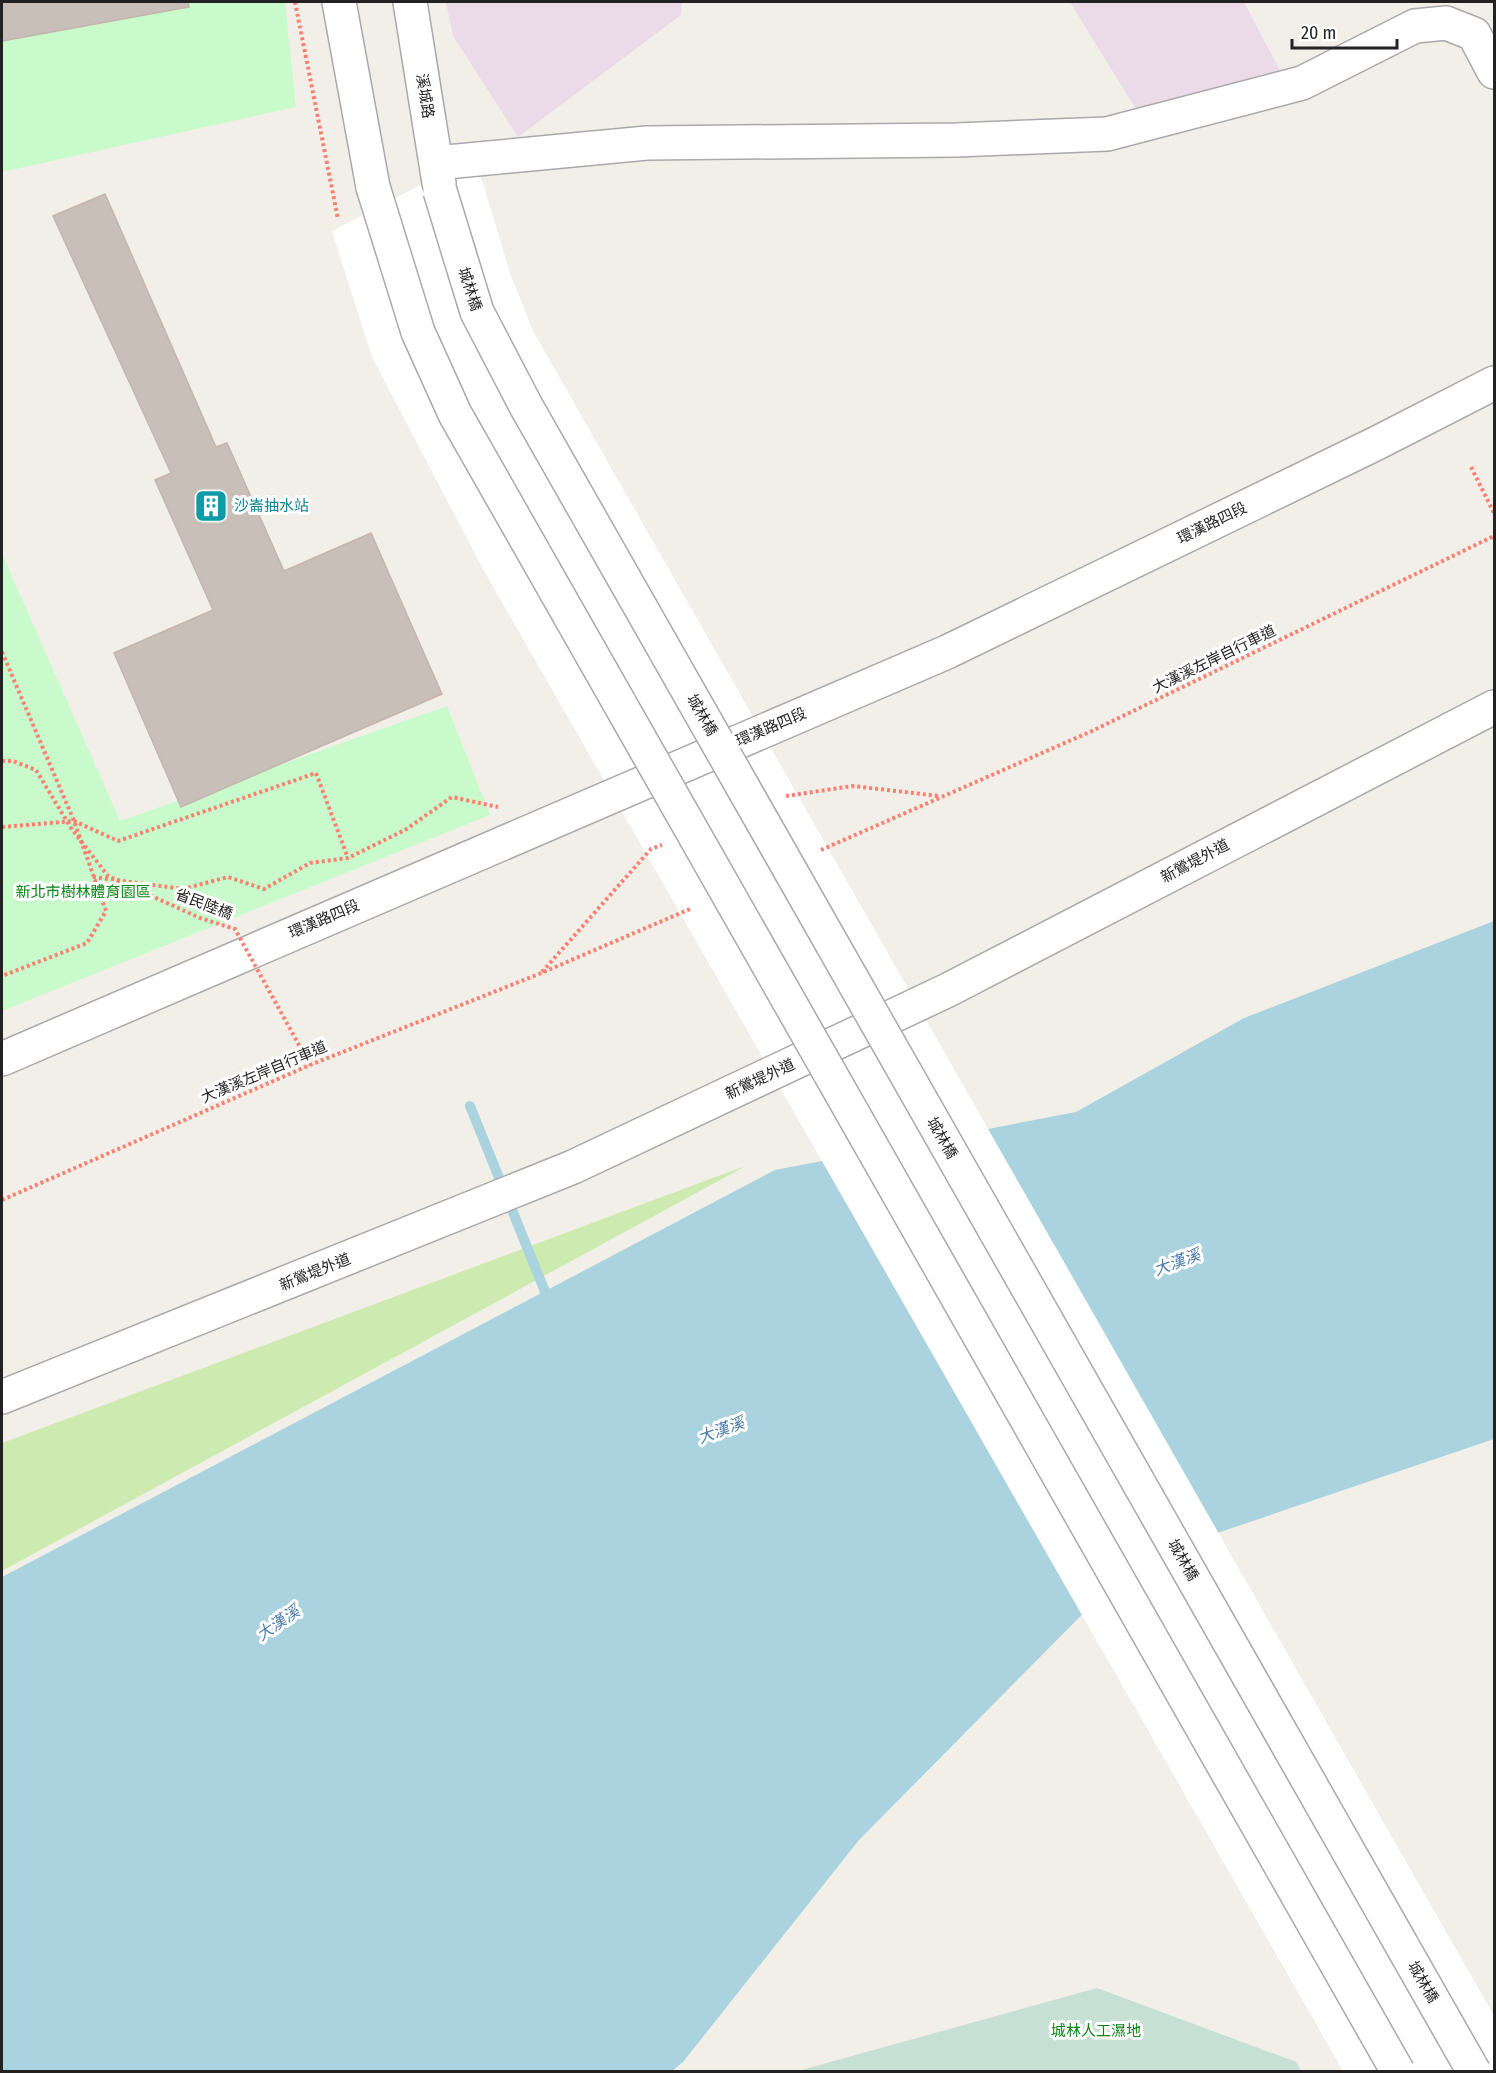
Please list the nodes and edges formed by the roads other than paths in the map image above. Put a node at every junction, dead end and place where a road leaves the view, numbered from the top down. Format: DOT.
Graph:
graph roads {
  1 [pos="339,2"];
  2 [pos="410,2"];
  3 [pos="1494,72"];
  4 [pos="438,177"];
  5 [pos="1494,383"];
  6 [pos="1494,707"];
  7 [pos="2,1059"];
  8 [pos="2,1397"];
  9 [pos="1398,2072"];
  10 [pos="1474,2072"];
  1 -- 9 [label="street, bridge"];
  2 -- 4 [label="street, 溪城路"];
  3 -- 4 [label="street"];
  4 -- 10 [label="street, 城林橋, bridge"];
  5 -- 7 [label="street, 環漢路四段"];
  6 -- 8 [label="street, 新鶯堤外道"];
}
